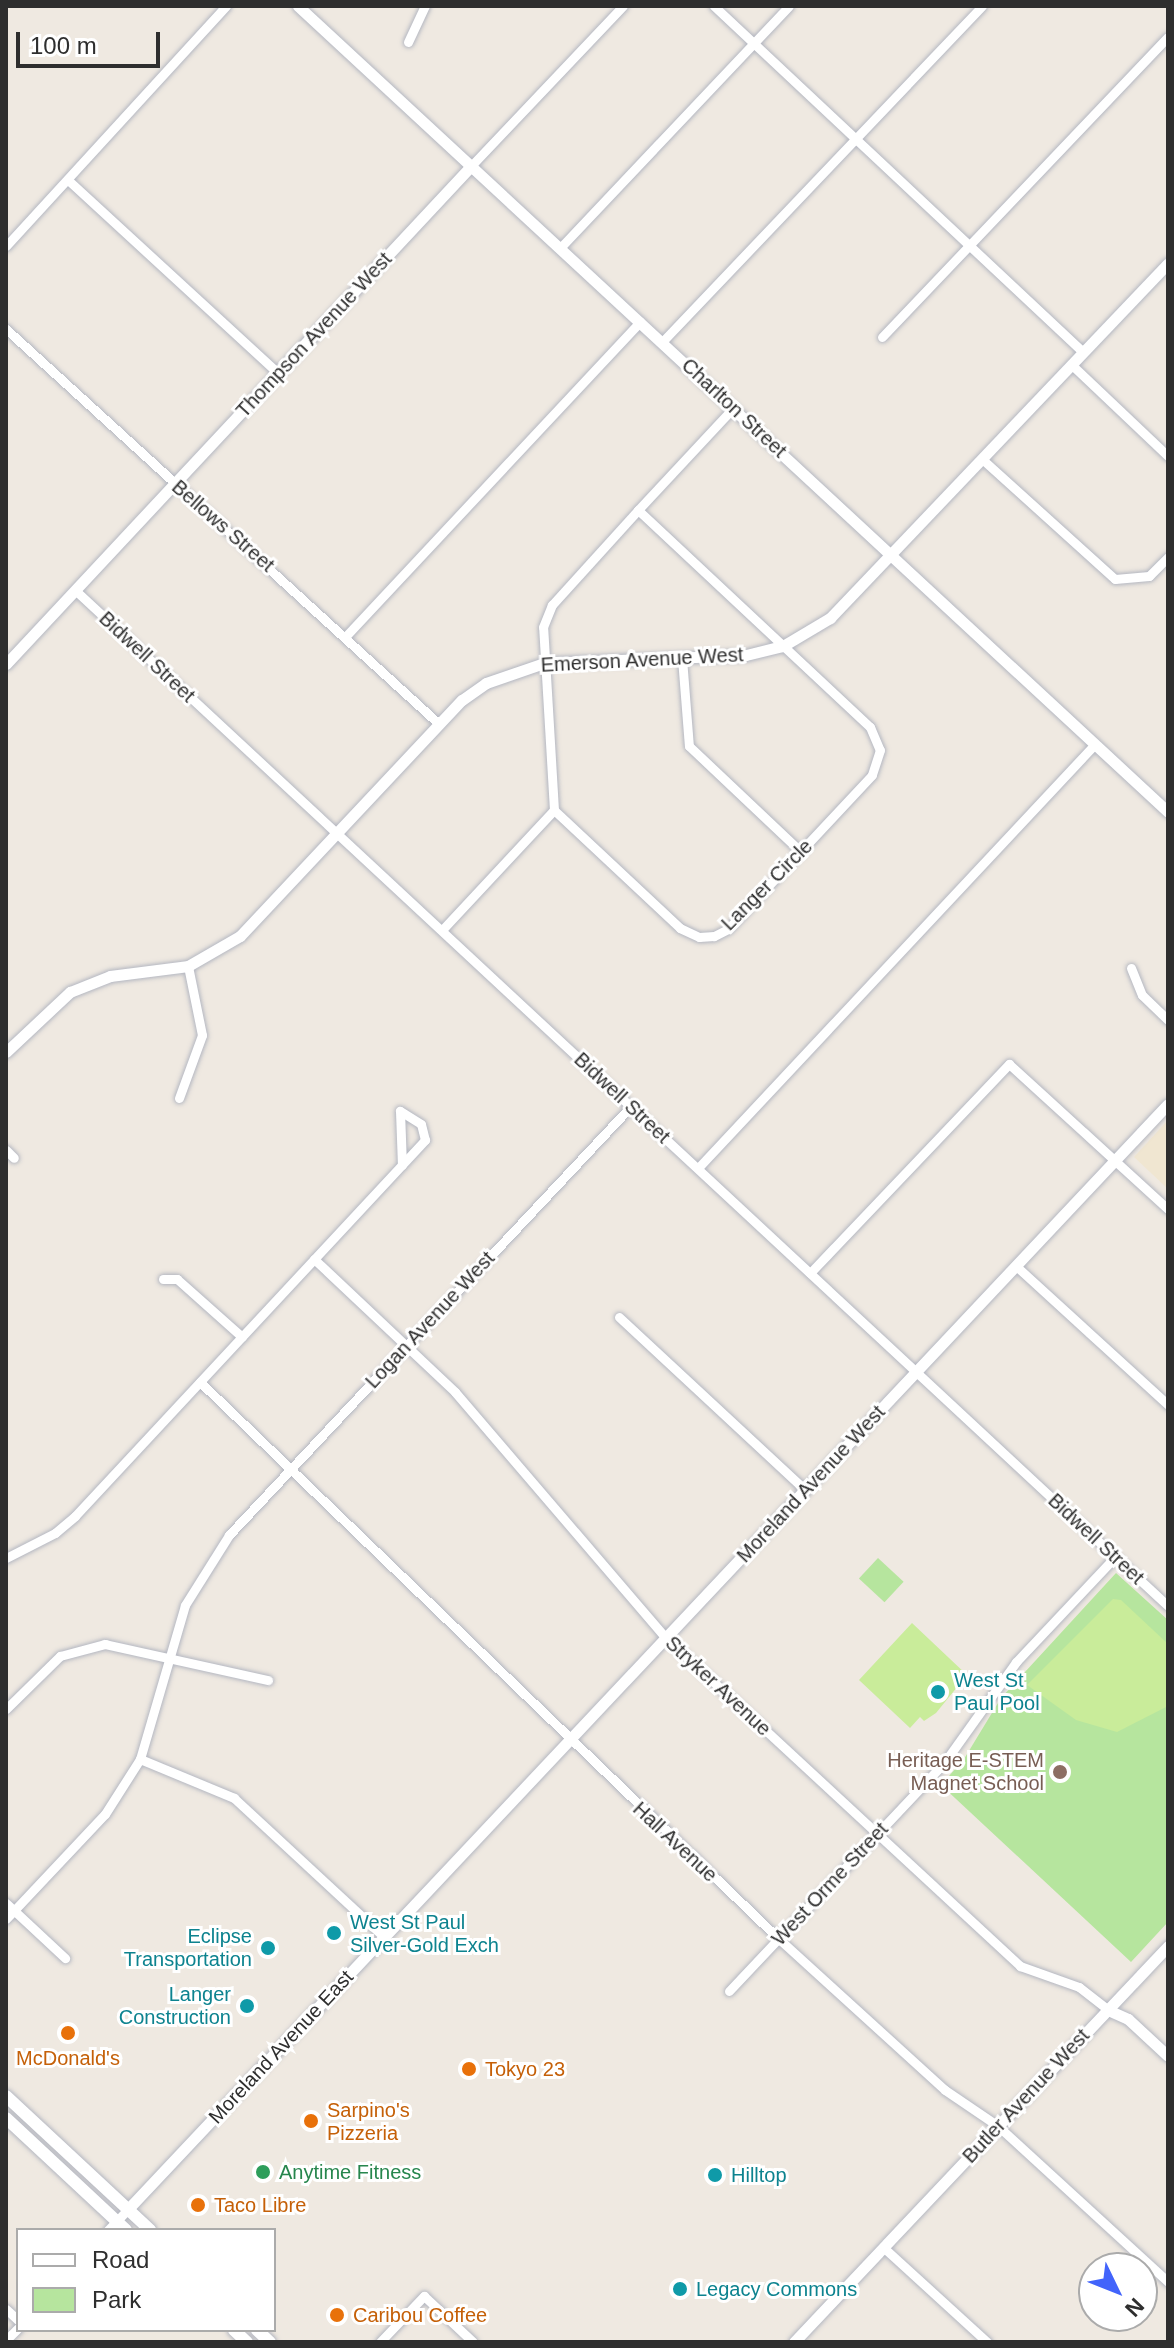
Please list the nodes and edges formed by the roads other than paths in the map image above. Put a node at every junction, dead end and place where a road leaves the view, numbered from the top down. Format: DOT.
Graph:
graph roads {
  1 [pos="226,6"];
  2 [pos="298,6"];
  3 [pos="425,6"];
  4 [pos="623,6"];
  5 [pos="714,6"];
  6 [pos="789,6"];
  7 [pos="982,6"];
  8 [pos="1168,37"];
  9 [pos="408,42"];
  10 [pos="754,43"];
  11 [pos="856,139"];
  12 [pos="471,166"];
  13 [pos="68,180"];
  14 [pos="969,245"];
  15 [pos="6,246"];
  16 [pos="560,248"];
  17 [pos="1165,271"];
  18 [pos="640,322"];
  19 [pos="6,329"];
  20 [pos="882,337"];
  21 [pos="662,342"];
  22 [pos="1083,352"];
  23 [pos="1072,365"];
  24 [pos="278,373"];
  25 [pos="733,408"];
  26 [pos="1168,456"];
  27 [pos="982,459"];
  28 [pos="174,485"];
  29 [pos="638,510"];
  30 [pos="890,553"];
  31 [pos="1168,557"];
  32 [pos="75,590"];
  33 [pos="345,637"];
  34 [pos="783,646"];
  35 [pos="682,658"];
  36 [pos="544,663"];
  37 [pos="6,664"];
  38 [pos="439,724"];
  39 [pos="1095,744"];
  40 [pos="554,810"];
  41 [pos="1168,812"];
  42 [pos="338,833"];
  43 [pos="801,852"];
  44 [pos="442,930"];
  45 [pos="188,966"];
  46 [pos="1131,968"];
  47 [pos="1168,1020"];
  48 [pos="6,1052"];
  49 [pos="179,1098"];
  50 [pos="1168,1104"];
  51 [pos="631,1106"];
  52 [pos="6,1150"];
  53 [pos="14,1158"];
  54 [pos="1115,1160"];
  55 [pos="402,1165"];
  56 [pos="698,1168"];
  57 [pos="1168,1209"];
  58 [pos="314,1259"];
  59 [pos="1016,1266"];
  60 [pos="810,1273"];
  61 [pos="163,1279"];
  62 [pos="619,1317"];
  63 [pos="242,1337"];
  64 [pos="406,1346"];
  65 [pos="916,1372"];
  66 [pos="200,1382"];
  67 [pos="1168,1405"];
  68 [pos="291,1467"];
  69 [pos="805,1490"];
  70 [pos="1115,1557"];
  71 [pos="6,1558"];
  72 [pos="1168,1606"];
  73 [pos="666,1638"];
  74 [pos="170,1657"];
  75 [pos="268,1680"];
  76 [pos="6,1709"];
  77 [pos="568,1741"];
  78 [pos="140,1759"];
  79 [pos="878,1833"];
  80 [pos="453,1864"];
  81 [pos="10,1907"];
  82 [pos="6,1919"];
  83 [pos="384,1937"];
  84 [pos="779,1939"];
  85 [pos="1168,1946"];
  86 [pos="65,1958"];
  87 [pos="729,1991"];
  88 [pos="1108,2010"];
  89 [pos="1168,2056"];
  90 [pos="6,2096"];
  91 [pos="6,2118"];
  92 [pos="998,2126"];
  93 [pos="128,2209"];
  94 [pos="117,2227"];
  95 [pos="148,2228"];
  96 [pos="883,2247"];
  97 [pos="1168,2282"];
  98 [pos="380,2342"];
  99 [pos="473,2342"];
  100 [pos="794,2342"];
  101 [pos="987,2342"];
  1 -- 13 [label="street"];
  2 -- 12 [label="street, Charlton Street"];
  3 -- 9 [label="street"];
  4 -- 12 [label="street, Thompson Avenue West"];
  5 -- 10 [label="street"];
  6 -- 10 [label="street"];
  7 -- 11 [label="street"];
  8 -- 14 [label="street"];
  10 -- 11 [label="street"];
  10 -- 16 [label="street"];
  11 -- 14 [label="street"];
  11 -- 21 [label="street"];
  12 -- 16 [label="street, Charlton Street"];
  12 -- 24 [label="street, Thompson Avenue West"];
  13 -- 15 [label="street"];
  13 -- 24 [label="street"];
  14 -- 20 [label="street"];
  14 -- 22 [label="street"];
  16 -- 18 [label="street, Charlton Street"];
  17 -- 22 [label="street, Emerson Avenue West"];
  18 -- 21 [label="street, Charlton Street"];
  18 -- 33 [label="street"];
  19 -- 28 [label="street, Bellows Street"];
  21 -- 25 [label="street, Charlton Street"];
  22 -- 23 [label="street, Emerson Avenue West"];
  23 -- 26 [label="street"];
  23 -- 27 [label="street, Emerson Avenue West"];
  24 -- 28 [label="street, Thompson Avenue West"];
  25 -- 29 [label="street"];
  25 -- 30 [label="street, Charlton Street"];
  27 -- 30 [label="street, Emerson Avenue West"];
  27 -- 31 [label="street"];
  28 -- 32 [label="street, Thompson Avenue West"];
  28 -- 33 [label="street, Bellows Street"];
  29 -- 34 [label="street, Langer Circle"];
  29 -- 36 [label="street"];
  30 -- 34 [label="street, Emerson Avenue West"];
  30 -- 39 [label="street, Charlton Street"];
  32 -- 37 [label="street, Thompson Avenue West"];
  32 -- 42 [label="street, Bidwell Street"];
  33 -- 38 [label="street, Bellows Street"];
  34 -- 35 [label="street, Emerson Avenue West"];
  34 -- 43 [label="street, Langer Circle"];
  35 -- 36 [label="street, Emerson Avenue West"];
  35 -- 43 [label="street"];
  36 -- 38 [label="street, Emerson Avenue West"];
  36 -- 40 [label="street"];
  38 -- 42 [label="street, Emerson Avenue West"];
  39 -- 41 [label="street, Charlton Street"];
  39 -- 56 [label="street"];
  40 -- 43 [label="street, Langer Circle"];
  40 -- 44 [label="street"];
  42 -- 44 [label="street, Bidwell Street"];
  42 -- 45 [label="street, Emerson Avenue West"];
  44 -- 51 [label="street, Bidwell Street"];
  45 -- 48 [label="street, Emerson Avenue West"];
  45 -- 49 [label="street"];
  46 -- 47 [label="street"];
  50 -- 54 [label="street, Moreland Avenue West"];
  51 -- 56 [label="street, Bidwell Street"];
  51 -- 64 [label="street, Logan Avenue West"];
  52 -- 53 [label="street"];
  54 -- 57 [label="street"];
  54 -- 59 [label="street, Moreland Avenue West"];
  54 -- 60 [label="street"];
  55 -- 55 [label="street"];
  55 -- 58 [label="street"];
  56 -- 60 [label="street, Bidwell Street"];
  58 -- 63 [label="street"];
  58 -- 64 [label="street, Stryker Avenue"];
  59 -- 65 [label="street, Moreland Avenue West"];
  59 -- 67 [label="street"];
  60 -- 65 [label="street, Bidwell Street"];
  61 -- 63 [label="street"];
  62 -- 69 [label="street"];
  63 -- 66 [label="street"];
  64 -- 68 [label="street, Logan Avenue West"];
  64 -- 73 [label="street, Stryker Avenue"];
  65 -- 69 [label="street, Moreland Avenue West"];
  65 -- 70 [label="street, Bidwell Street"];
  66 -- 68 [label="street, Hall Avenue"];
  66 -- 71 [label="street"];
  68 -- 74 [label="street, Logan Avenue West"];
  68 -- 77 [label="street, Hall Avenue"];
  69 -- 73 [label="street, Moreland Avenue West"];
  70 -- 72 [label="street, Bidwell Street"];
  70 -- 79 [label="street, West Orme Street"];
  73 -- 77 [label="street, Moreland Avenue West"];
  73 -- 79 [label="street, Stryker Avenue"];
  74 -- 75 [label="street"];
  74 -- 76 [label="street"];
  74 -- 78 [label="street, Logan Avenue West"];
  77 -- 80 [label="street, Moreland Avenue West"];
  77 -- 84 [label="street, Hall Avenue"];
  78 -- 81 [label="street, Logan Avenue West"];
  78 -- 83 [label="street"];
  79 -- 84 [label="street, West Orme Street"];
  79 -- 88 [label="street, Stryker Avenue"];
  80 -- 83 [label="street, Moreland Avenue East"];
  81 -- 82 [label="street, Logan Avenue West"];
  81 -- 86 [label="street"];
  83 -- 93 [label="street, Moreland Avenue East"];
  84 -- 87 [label="street, West Orme Street"];
  84 -- 92 [label="street, Hall Avenue"];
  85 -- 88 [label="street, Butler Avenue West"];
  88 -- 89 [label="street, Stryker Avenue"];
  88 -- 92 [label="street, Butler Avenue West"];
  90 -- 93 [label="main road"];
  91 -- 94 [label="main road"];
  92 -- 96 [label="street, Butler Avenue West"];
  92 -- 97 [label="street, Hall Avenue"];
  93 -- 94 [label="street, Moreland Avenue East"];
  93 -- 95 [label="main road"];
  96 -- 100 [label="street, Butler Avenue West"];
  96 -- 101 [label="street"];
  98 -- 99 [label="street"];
}
